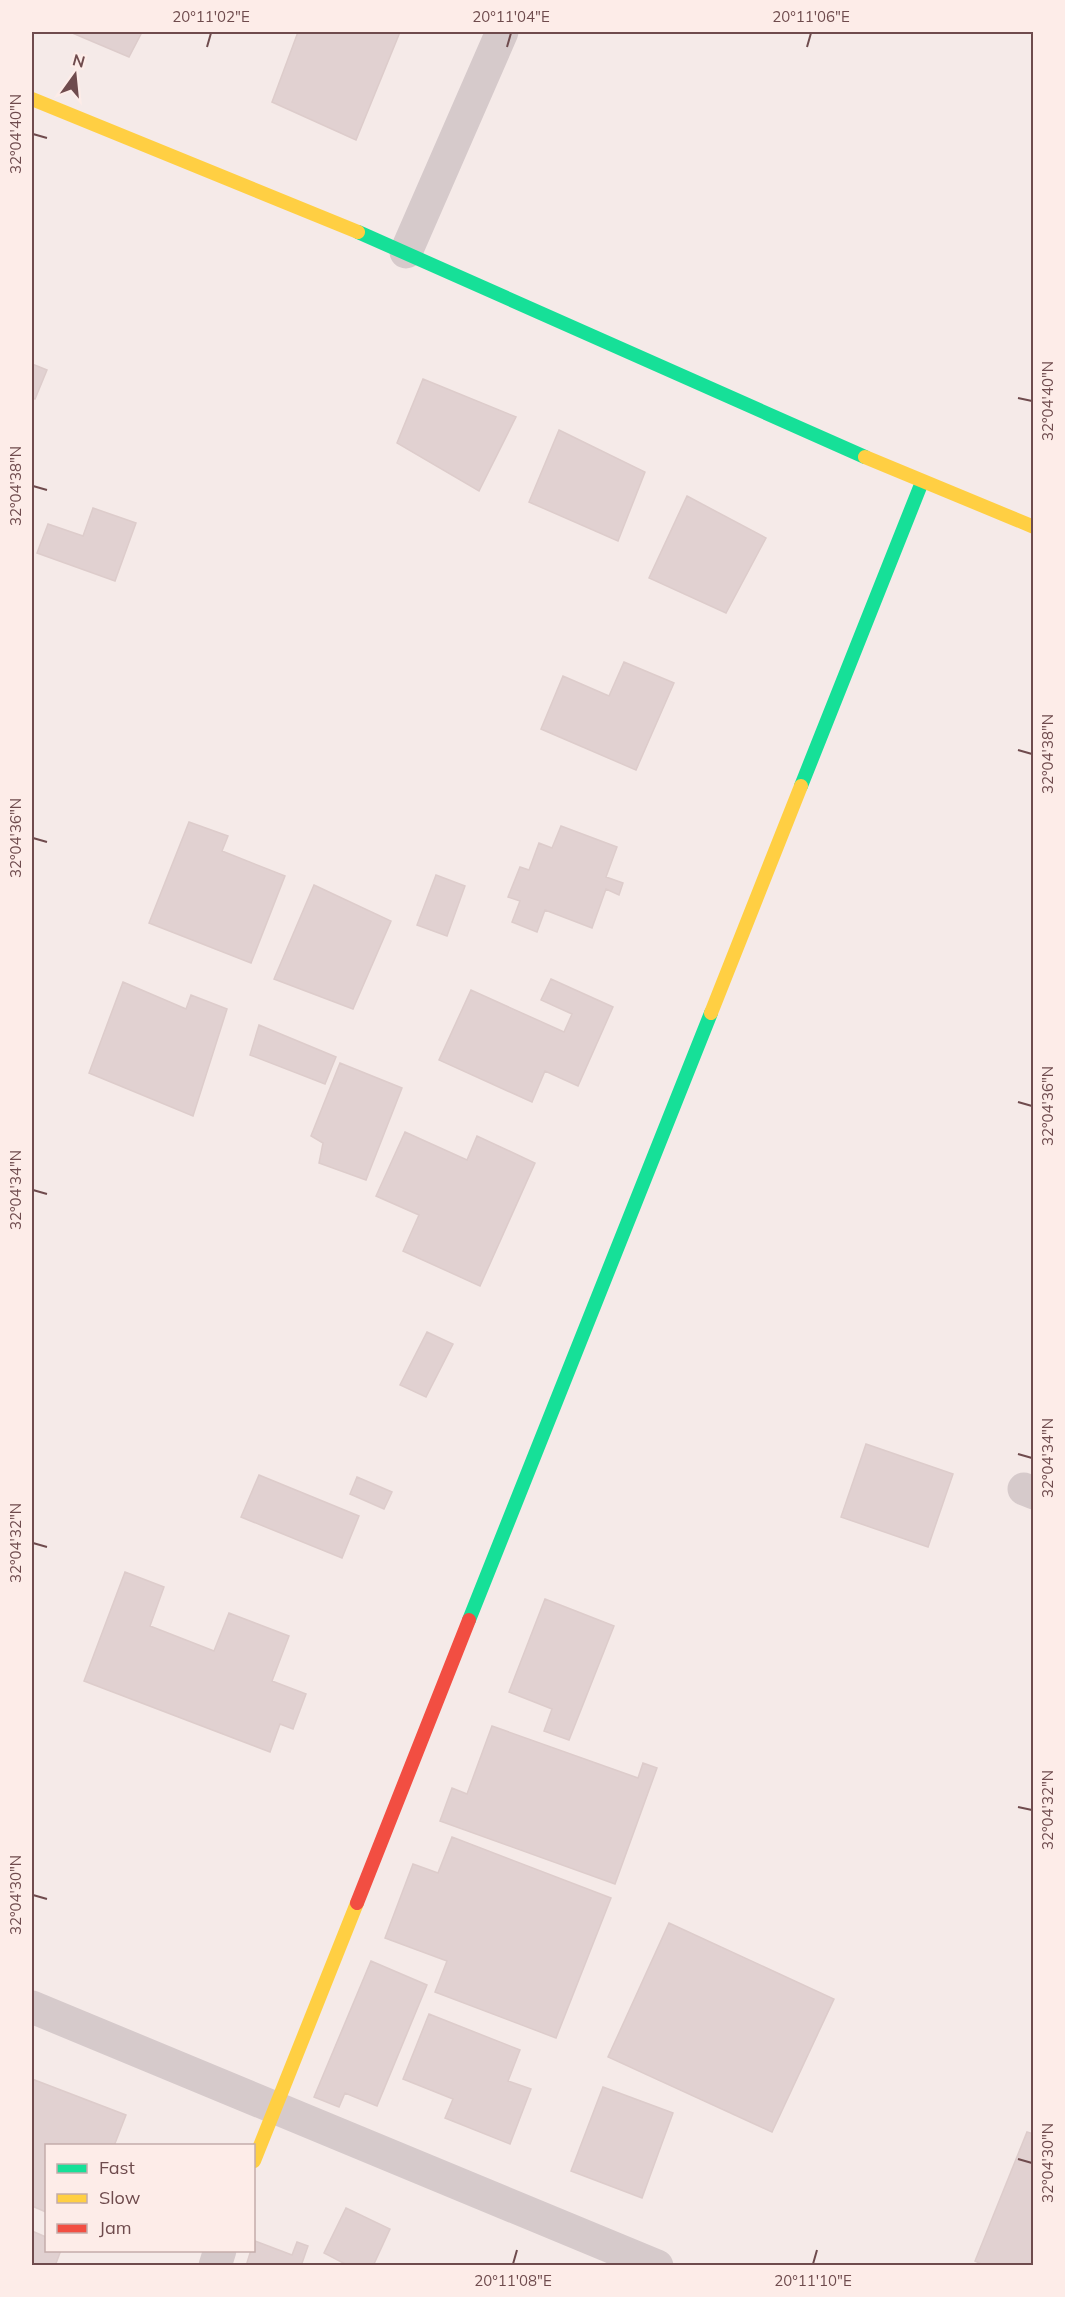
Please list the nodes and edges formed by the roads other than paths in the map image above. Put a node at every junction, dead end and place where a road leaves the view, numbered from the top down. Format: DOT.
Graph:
graph roads {
  1 [pos="502,32"];
  2 [pos="32,99"];
  3 [pos="406,252"];
  4 [pos="922,482"];
  5 [pos="1034,527"];
  6 [pos="32,2007"];
  7 [pos="273,2107"];
  8 [pos="255,2158"];
  9 [pos="657,2265"];
  1 -- 3 [label="street"];
  2 -- 3 [label="street"];
  3 -- 4 [label="street"];
  4 -- 5 [label="street"];
  4 -- 7 [label="street"];
  6 -- 7 [label="street"];
  7 -- 8 [label="street"];
  7 -- 9 [label="street"];
}
